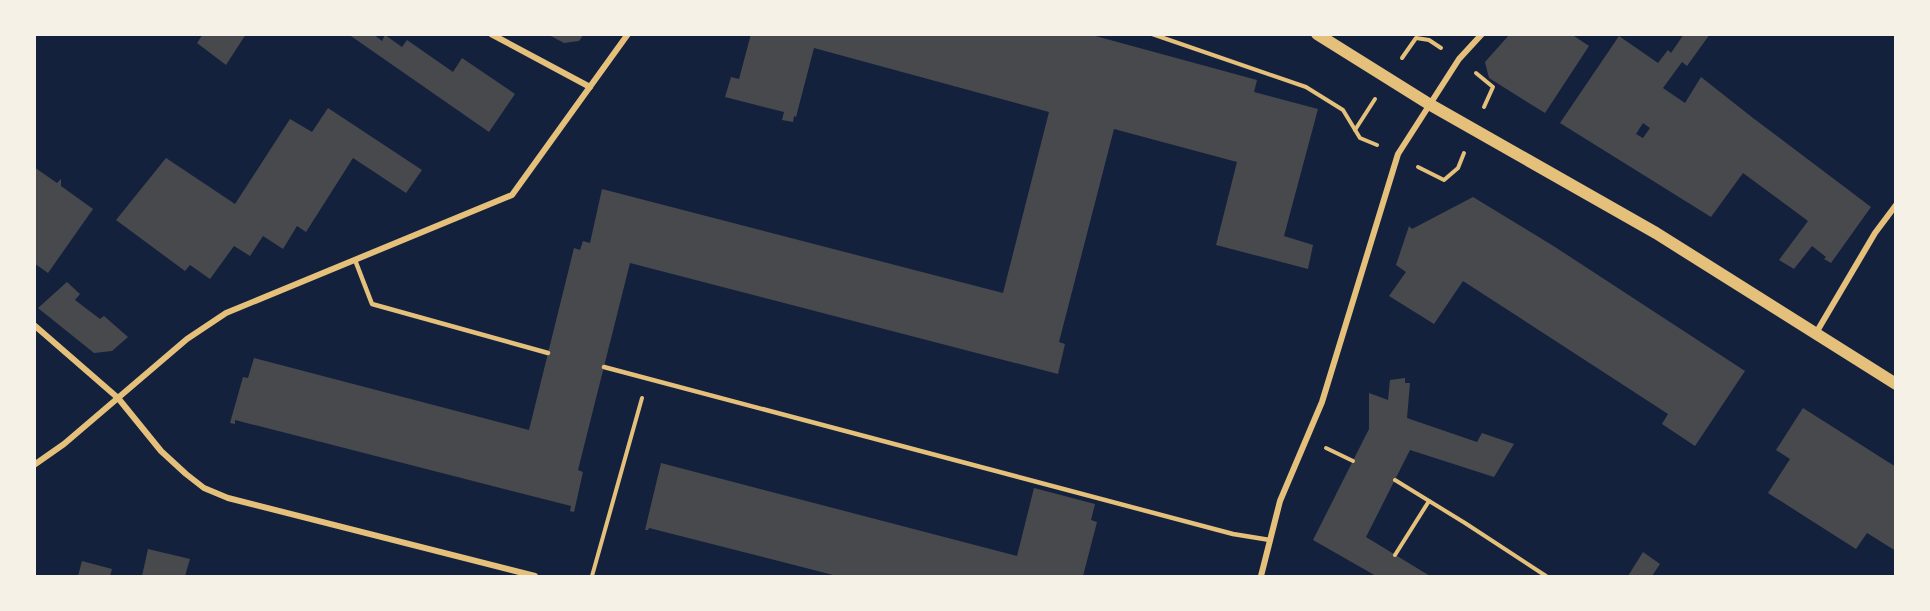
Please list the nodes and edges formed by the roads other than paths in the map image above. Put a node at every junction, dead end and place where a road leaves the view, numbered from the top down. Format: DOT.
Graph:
graph roads {
  1 [pos="491,34"];
  2 [pos="628,34"];
  3 [pos="1317,34"];
  4 [pos="1482,34"];
  5 [pos="590,87"];
  6 [pos="1429,104"];
  7 [pos="1896,205"];
  8 [pos="355,260"];
  9 [pos="34,325"];
  10 [pos="1816,334"];
  11 [pos="548,352"];
  12 [pos="604,367"];
  13 [pos="1896,384"];
  14 [pos="118,398"];
  15 [pos="34,465"];
  16 [pos="1270,540"];
  17 [pos="535,576"];
  18 [pos="1261,576"];
  1 -- 5 [label="street"];
  2 -- 5 [label="street"];
  3 -- 6 [label="main road"];
  4 -- 6 [label="street"];
  5 -- 8 [label="street"];
  6 -- 10 [label="main road"];
  6 -- 16 [label="street"];
  7 -- 10 [label="street"];
  8 -- 11 [label="lane"];
  8 -- 14 [label="street"];
  9 -- 14 [label="street"];
  10 -- 13 [label="main road"];
  12 -- 16 [label="lane"];
  14 -- 15 [label="street"];
  14 -- 17 [label="street"];
  16 -- 18 [label="street"];
}
